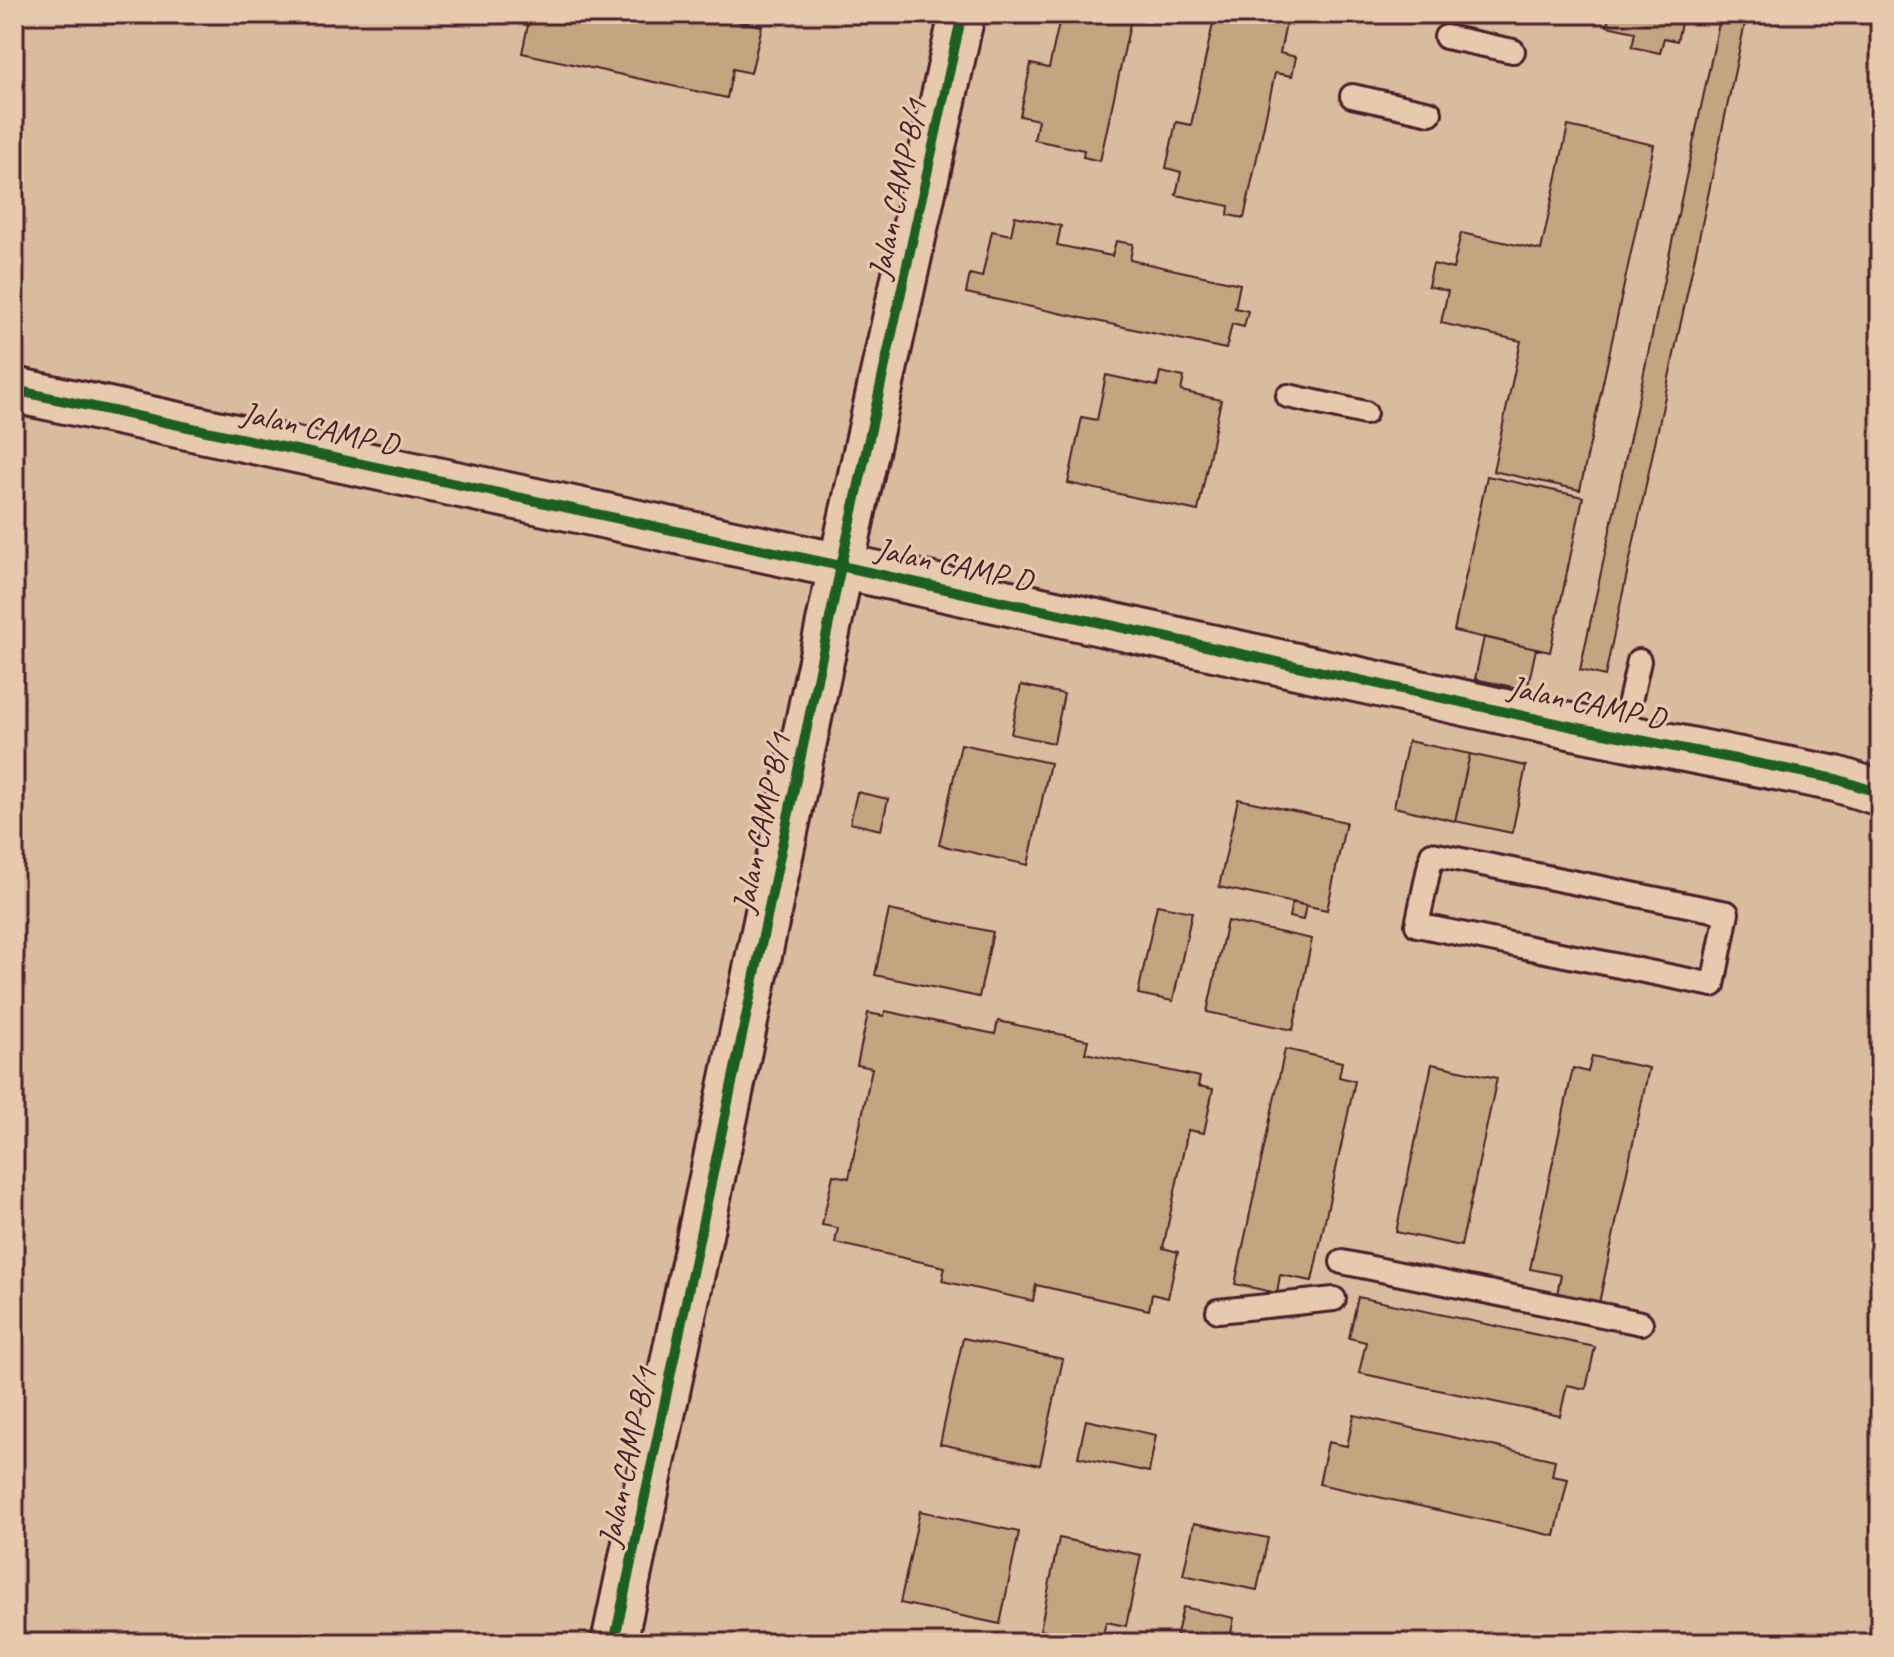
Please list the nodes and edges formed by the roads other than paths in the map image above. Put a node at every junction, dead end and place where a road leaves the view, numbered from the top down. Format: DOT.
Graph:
graph roads {
  1 [pos="962,14"];
  2 [pos="1446,37"];
  3 [pos="1513,51"];
  4 [pos="1352,96"];
  5 [pos="1430,113"];
  6 [pos="14,390"];
  7 [pos="1288,396"];
  8 [pos="1365,413"];
  9 [pos="841,566"];
  10 [pos="1639,661"];
  11 [pos="1622,737"];
  12 [pos="1880,768"];
  13 [pos="1836,779"];
  14 [pos="1880,793"];
  15 [pos="1620,892"];
  16 [pos="1342,1262"];
  17 [pos="1334,1299"];
  18 [pos="1218,1311"];
  19 [pos="1641,1323"];
  20 [pos="614,1643"];
  1 -- 9 [label="street, Jalan CAMP B/1"];
  2 -- 3 [label="lane"];
  4 -- 5 [label="lane"];
  6 -- 9 [label="street, Jalan CAMP D"];
  7 -- 8 [label="lane"];
  9 -- 11 [label="street, Jalan CAMP D"];
  9 -- 20 [label="street, Jalan CAMP B/1"];
  10 -- 11 [label="lane"];
  11 -- 13 [label="street, Jalan CAMP D"];
  12 -- 13 [label="street"];
  13 -- 14 [label="street, Jalan CAMP D"];
  15 -- 15 [label="lane"];
  16 -- 19 [label="lane"];
  17 -- 18 [label="lane"];
}
